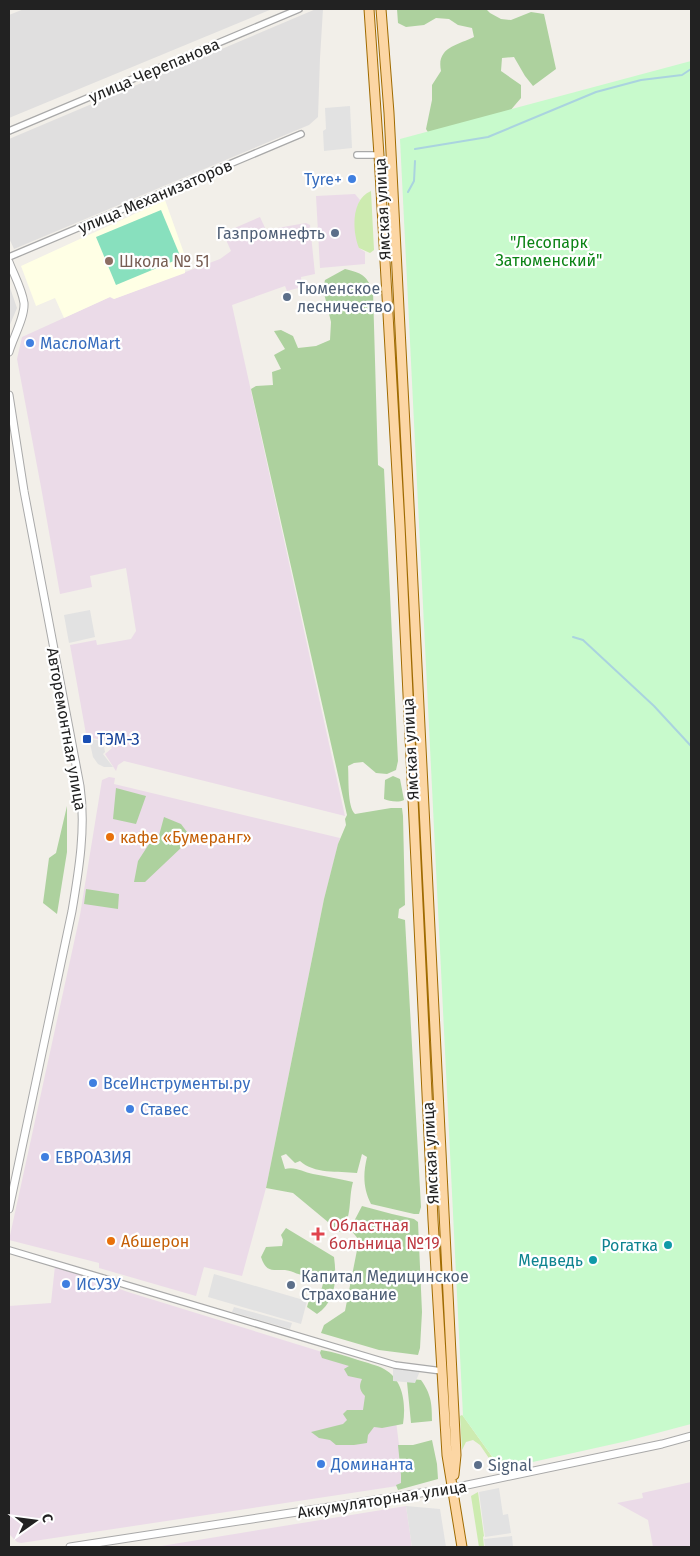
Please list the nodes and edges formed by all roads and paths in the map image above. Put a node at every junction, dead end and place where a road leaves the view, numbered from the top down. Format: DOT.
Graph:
graph roads {
  1 [pos="300,9"];
  2 [pos="369,9"];
  3 [pos="381,9"];
  4 [pos="9,131"];
  5 [pos="301,134"];
  6 [pos="357,155"];
  7 [pos="379,155"];
  8 [pos="9,257"];
  9 [pos="9,262"];
  10 [pos="9,352"];
  11 [pos="9,395"];
  12 [pos="424,1027"];
  13 [pos="435,1027"];
  14 [pos="9,1209"];
  15 [pos="9,1250"];
  16 [pos="442,1371"];
  17 [pos="691,1436"];
  18 [pos="454,1488"];
  19 [pos="70,1547"];
  20 [pos="462,1547"];
  1 -- 4 [label="street, улица Черепанова"];
  2 -- 7 [label="main road, Ямская улица"];
  3 -- 13 [label="main road, Ямская улица"];
  5 -- 8 [label="street, улица Механизаторов"];
  6 -- 7 [label="street"];
  7 -- 12 [label="main road, Ямская улица"];
  9 -- 10 [label="street"];
  11 -- 14 [label="street, Авторемонтная улица"];
  12 -- 13 [label="main road"];
  12 -- 16 [label="main road, Ямская улица"];
  13 -- 18 [label="main road, Ямская улица"];
  15 -- 16 [label="street"];
  16 -- 18 [label="main road, Ямская улица"];
  17 -- 18 [label="street, Аккумуляторная улица"];
  18 -- 19 [label="street, Аккумуляторная улица"];
  18 -- 20 [label="main road, Ямская улица"];
}
